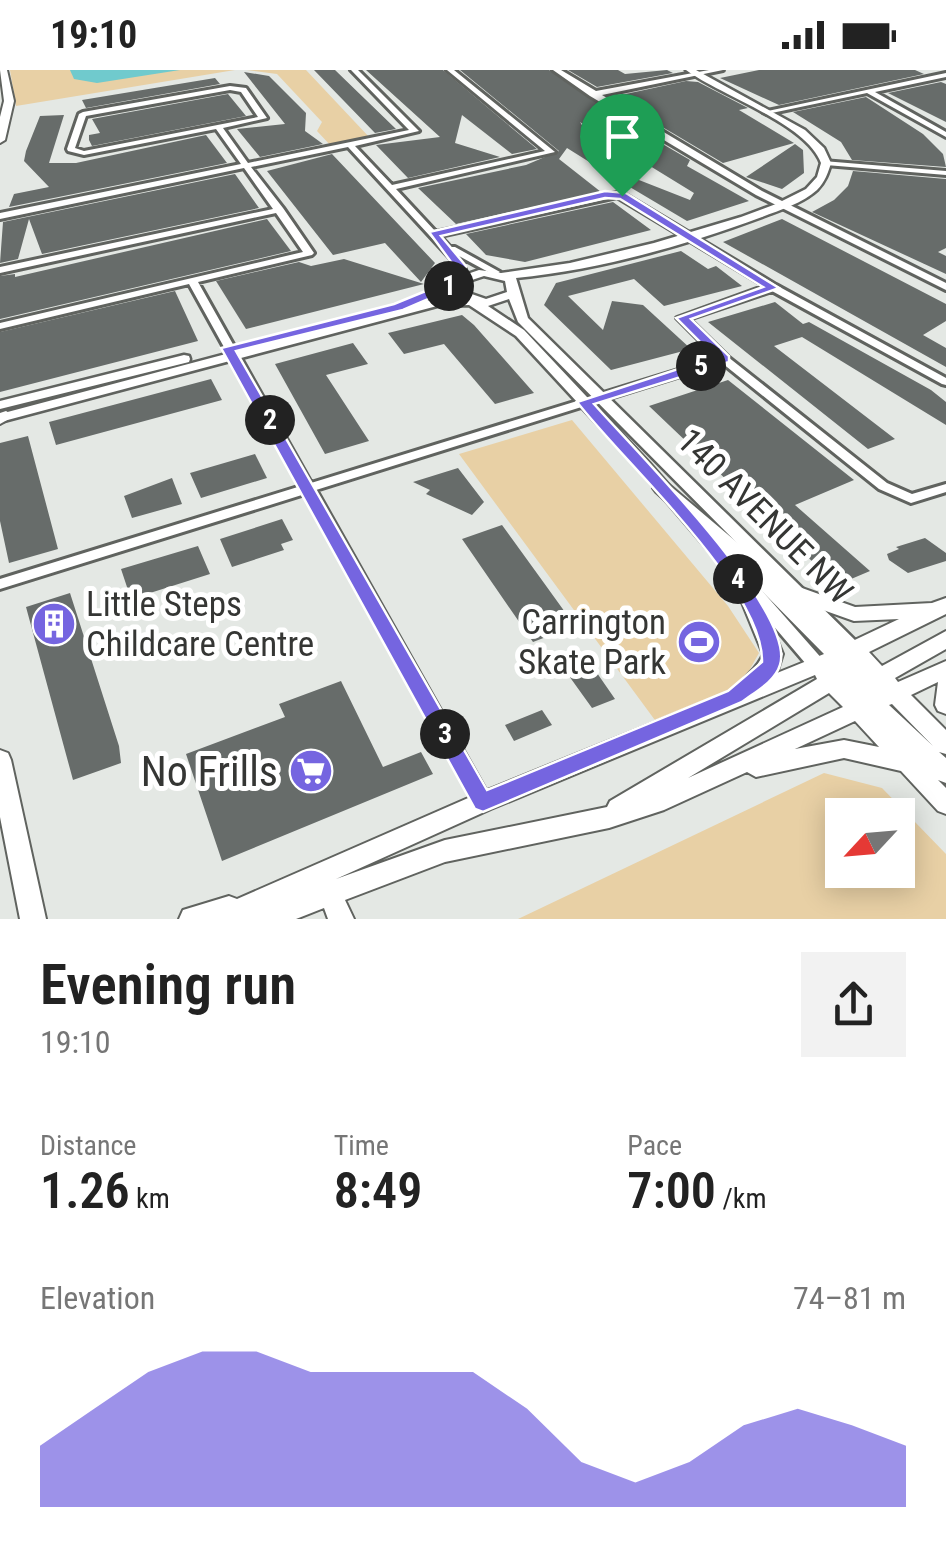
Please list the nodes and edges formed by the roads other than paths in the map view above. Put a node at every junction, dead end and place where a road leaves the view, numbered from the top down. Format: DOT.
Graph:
graph roads {
  1 [pos="2,70"];
  2 [pos="354,70"];
  3 [pos="450,70"];
  4 [pos="556,70"];
  5 [pos="720,70"];
  6 [pos="693,72"];
  7 [pos="946,74"];
  8 [pos="868,91"];
  9 [pos="593,94"];
  10 [pos="767,112"];
  11 [pos="219,128"];
  12 [pos="945,133"];
  13 [pos="0,140"];
  14 [pos="351,146"];
  15 [pos="826,163"];
  16 [pos="247,166"];
  17 [pos="946,173"];
  18 [pos="389,188"];
  19 [pos="780,204"];
  20 [pos="280,210"];
  21 [pos="0,216"];
  22 [pos="685,236"];
  23 [pos="436,237"];
  24 [pos="566,268"];
  25 [pos="0,270"];
  26 [pos="500,274"];
  27 [pos="192,282"];
  28 [pos="457,282"];
  29 [pos="773,288"];
  30 [pos="946,288"];
  31 [pos="513,294"];
  32 [pos="472,302"];
  33 [pos="0,326"];
  34 [pos="231,353"];
  35 [pos="724,359"];
  36 [pos="946,382"];
  37 [pos="592,400"];
  38 [pos="2,414"];
  39 [pos="307,486"];
  40 [pos="662,488"];
  41 [pos="946,488"];
  42 [pos="0,584"];
  43 [pos="746,588"];
  44 [pos="802,595"];
  45 [pos="941,608"];
  46 [pos="946,639"];
  47 [pos="838,666"];
  48 [pos="946,669"];
  49 [pos="946,687"];
  50 [pos="873,692"];
  51 [pos="735,696"];
  52 [pos="946,705"];
  53 [pos="946,744"];
  54 [pos="0,760"];
  55 [pos="908,763"];
  56 [pos="946,772"];
  57 [pos="726,773"];
  58 [pos="483,802"];
  59 [pos="946,804"];
  60 [pos="599,819"];
  61 [pos="326,884"];
  62 [pos="278,893"];
  63 [pos="36,916"];
  64 [pos="192,919"];
  65 [pos="220,919"];
  66 [pos="264,919"];
  67 [pos="341,919"];
  1 -- 13 [label="main road"];
  2 -- 14 [label="street"];
  3 -- 18 [label="street"];
  4 -- 9 [label="street"];
  5 -- 6 [label="street"];
  6 -- 9 [label="street"];
  6 -- 10 [label="street"];
  7 -- 8 [label="street"];
  8 -- 10 [label="street"];
  8 -- 12 [label="street"];
  9 -- 19 [label="street"];
  10 -- 15 [label="street"];
  11 -- 11 [label="street"];
  11 -- 16 [label="street"];
  14 -- 16 [label="street"];
  14 -- 18 [label="street, 140 AVENUE NW"];
  15 -- 17 [label="street"];
  15 -- 19 [label="street"];
  16 -- 20 [label="street"];
  16 -- 21 [label="street"];
  18 -- 23 [label="street, 140 AVENUE NW"];
  19 -- 22 [label="street"];
  19 -- 30 [label="street"];
  20 -- 25 [label="street"];
  20 -- 27 [label="street"];
  22 -- 23 [label="street"];
  22 -- 24 [label="street"];
  22 -- 29 [label="street"];
  23 -- 26 [label="street, 140 AVENUE NW"];
  23 -- 28 [label="street, 140 AVENUE NW"];
  24 -- 26 [label="street"];
  24 -- 31 [label="street"];
  26 -- 28 [label="street"];
  26 -- 31 [label="street, 140 AVENUE NW"];
  27 -- 33 [label="street"];
  27 -- 34 [label="street"];
  28 -- 32 [label="street, 140 AVENUE NW"];
  28 -- 34 [label="street"];
  29 -- 35 [label="street"];
  29 -- 36 [label="street"];
  31 -- 32 [label="street"];
  31 -- 37 [label="street, 140 AVENUE NW"];
  32 -- 34 [label="street"];
  32 -- 37 [label="street, 140 AVENUE NW"];
  34 -- 38 [label="street"];
  34 -- 39 [label="street"];
  35 -- 37 [label="street"];
  35 -- 41 [label="street"];
  37 -- 39 [label="street"];
  37 -- 40 [label="street, 140 AVENUE NW"];
  37 -- 44 [label="street, 140 AVENUE NW"];
  39 -- 42 [label="street"];
  39 -- 58 [label="street"];
  40 -- 43 [label="street, 140 AVENUE NW"];
  40 -- 47 [label="main road"];
  43 -- 47 [label="street, 140 AVENUE NW"];
  43 -- 51 [label="main road"];
  44 -- 45 [label="main road"];
  44 -- 47 [label="street, 140 AVENUE NW"];
  45 -- 47 [label="main road"];
  46 -- 50 [label="main road"];
  47 -- 50 [label="main road"];
  47 -- 51 [label="main road"];
  47 -- 60 [label="main road"];
  48 -- 50 [label="main road"];
  49 -- 52 [label="main road"];
  50 -- 53 [label="main road"];
  50 -- 55 [label="main road"];
  50 -- 56 [label="main road"];
  50 -- 57 [label="main road"];
  51 -- 58 [label="main road"];
  54 -- 63 [label="main road"];
  55 -- 57 [label="main road"];
  55 -- 59 [label="main road"];
  57 -- 60 [label="main road"];
  58 -- 61 [label="main road"];
  60 -- 61 [label="main road"];
  61 -- 62 [label="main road"];
  61 -- 66 [label="main road"];
  61 -- 67 [label="main road"];
  62 -- 64 [label="main road"];
  62 -- 65 [label="main road"];
}
